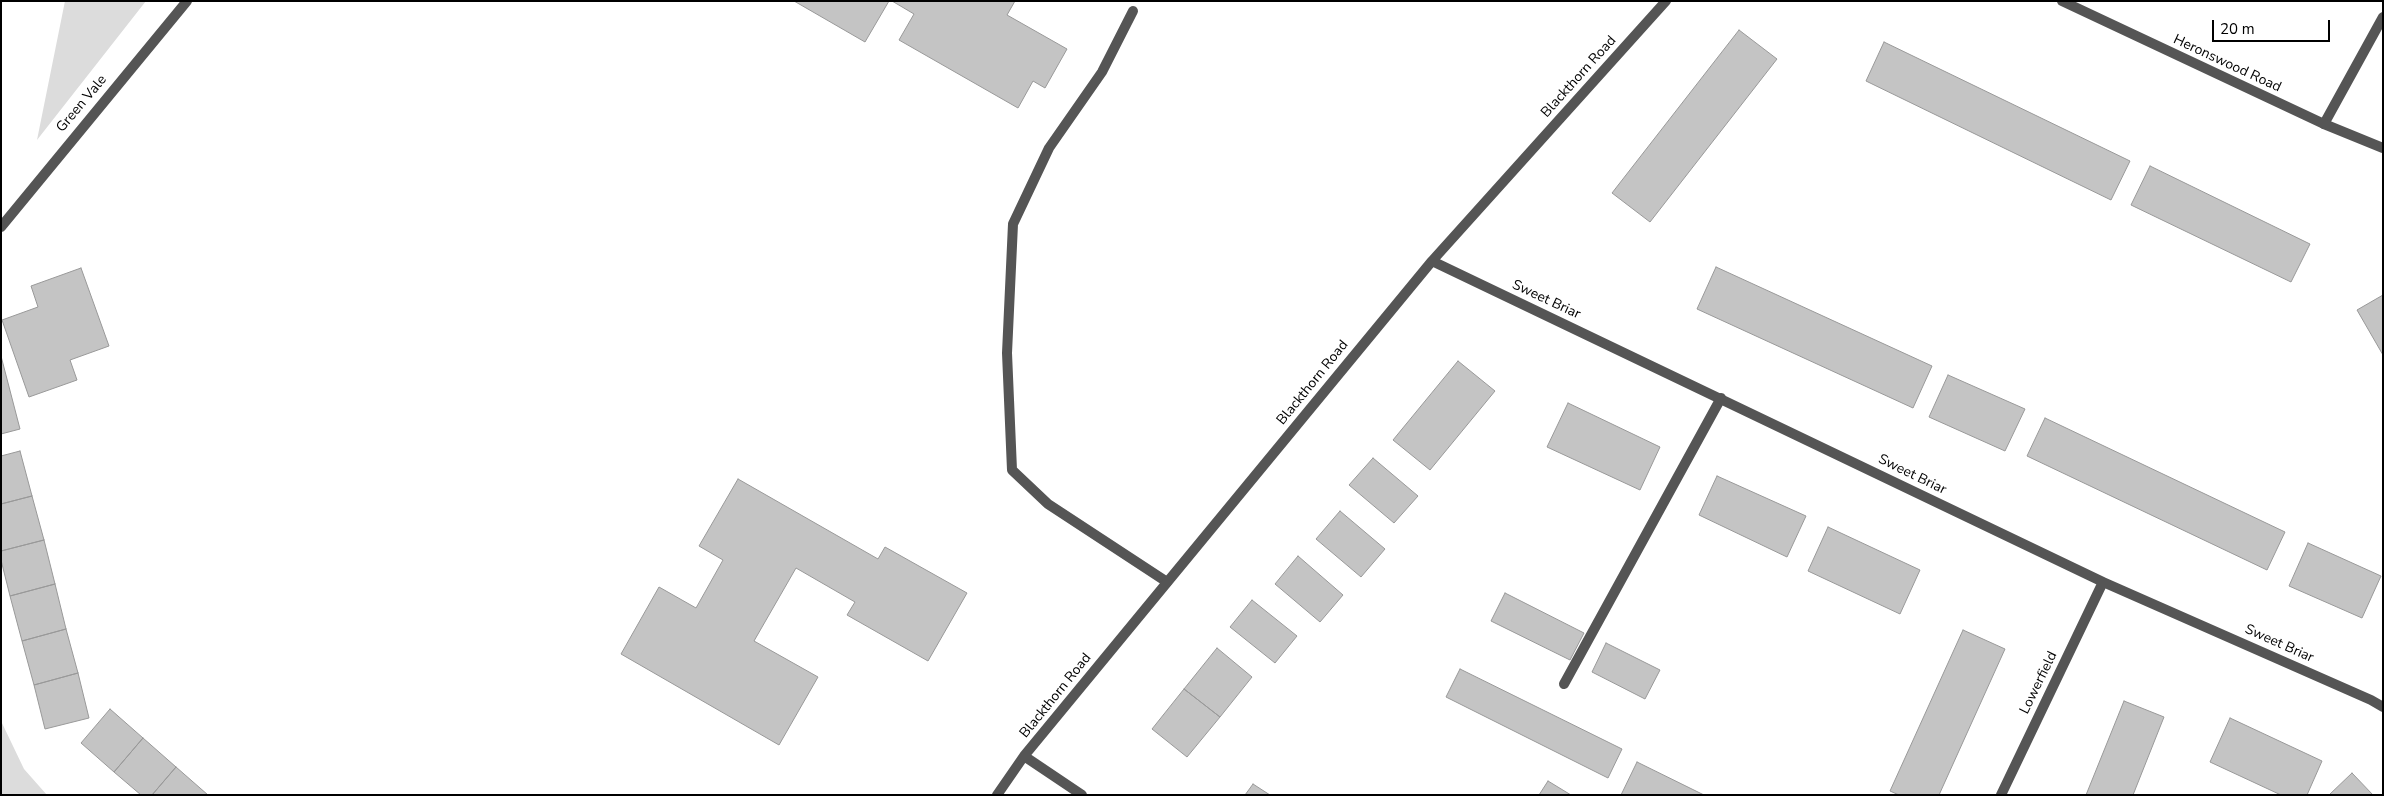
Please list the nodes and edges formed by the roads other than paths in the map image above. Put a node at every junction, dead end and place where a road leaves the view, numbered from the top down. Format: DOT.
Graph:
graph roads {
  1 [pos="186,1"];
  2 [pos="1666,1"];
  3 [pos="2062,1"];
  4 [pos="1133,12"];
  5 [pos="2383,17"];
  6 [pos="2324,124"];
  7 [pos="2383,148"];
  8 [pos="1,227"];
  9 [pos="1432,261"];
  10 [pos="1721,398"];
  11 [pos="1167,582"];
  12 [pos="2102,582"];
  13 [pos="1564,684"];
  14 [pos="2383,707"];
  15 [pos="1024,756"];
  16 [pos="997,795"];
  17 [pos="1082,795"];
  18 [pos="2001,795"];
  1 -- 8 [label="street, Green Vale"];
  2 -- 9 [label="street, Blackthorn Road"];
  3 -- 6 [label="street, Heronswood Road"];
  4 -- 11 [label="street"];
  5 -- 6 [label="street"];
  6 -- 7 [label="street, Heronswood Road"];
  9 -- 10 [label="street, Sweet Briar"];
  9 -- 11 [label="street, Blackthorn Road"];
  10 -- 12 [label="street, Sweet Briar"];
  10 -- 13 [label="street"];
  11 -- 15 [label="street, Blackthorn Road"];
  12 -- 14 [label="street, Sweet Briar"];
  12 -- 18 [label="street, Lowerfield"];
  15 -- 16 [label="street, Blackthorn Road"];
  15 -- 17 [label="street"];
}
